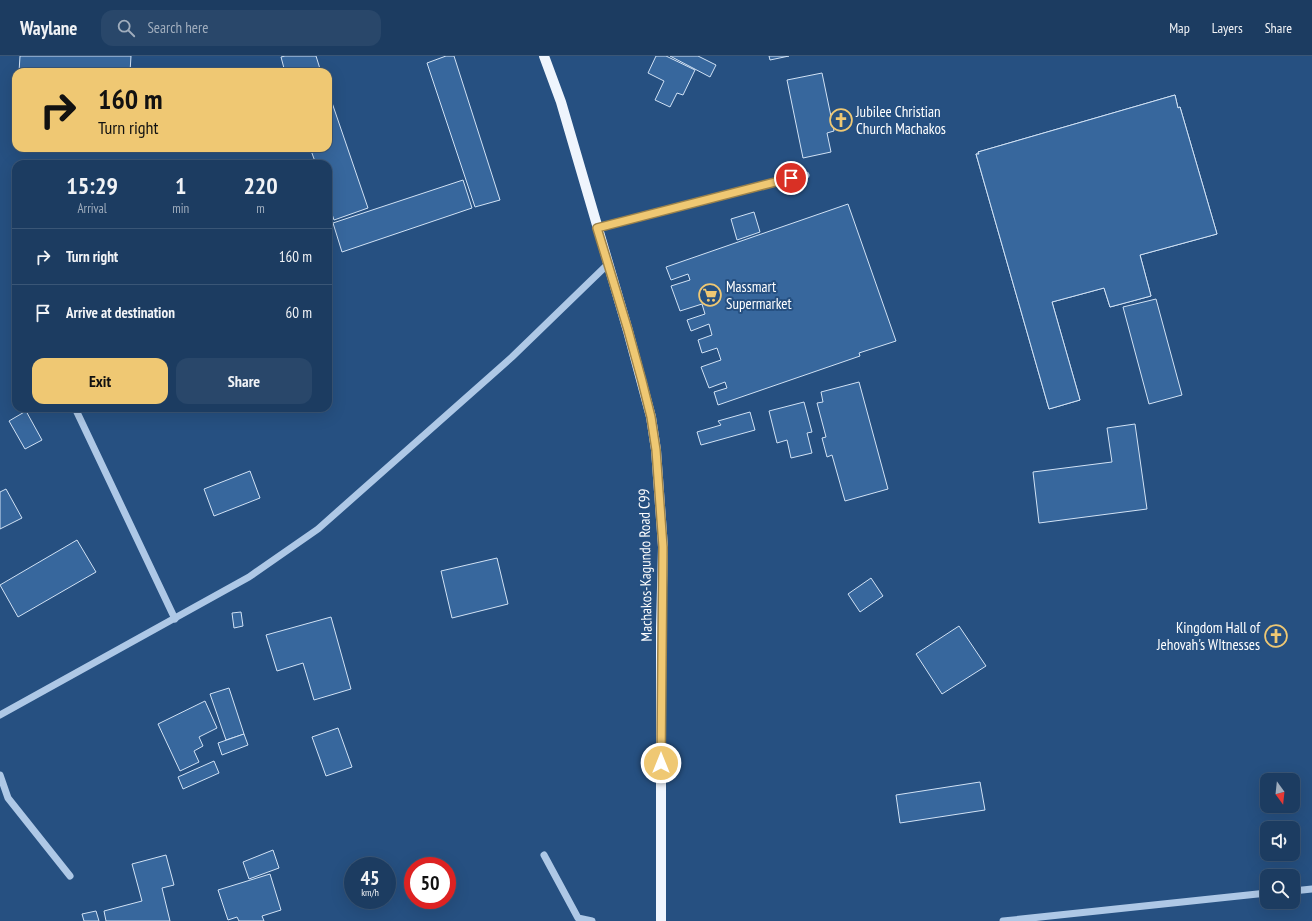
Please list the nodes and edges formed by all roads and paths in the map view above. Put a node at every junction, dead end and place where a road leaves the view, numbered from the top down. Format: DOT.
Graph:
graph roads {
  1 [pos="544,56"];
  2 [pos="806,175"];
  3 [pos="597,228"];
  4 [pos="608,264"];
  5 [pos="77,412"];
  6 [pos="175,619"];
  7 [pos="0,715"];
  8 [pos="0,775"];
  9 [pos="544,855"];
  10 [pos="70,876"];
  11 [pos="1312,889"];
  12 [pos="1300,890"];
  13 [pos="1260,894"];
  14 [pos="592,921"];
  15 [pos="661,921"];
  16 [pos="1003,921"];
  1 -- 3 [label="main road, Machakos-Kagundo Road C99"];
  2 -- 3 [label="street"];
  3 -- 4 [label="main road, Machakos-Kagundo Road C99"];
  4 -- 6 [label="street"];
  4 -- 15 [label="main road, Machakos-Kagundo Road C99"];
  5 -- 6 [label="street"];
  6 -- 7 [label="street"];
  8 -- 10 [label="street"];
  9 -- 14 [label="street"];
  11 -- 12 [label="street"];
  13 -- 16 [label="street"];
}
